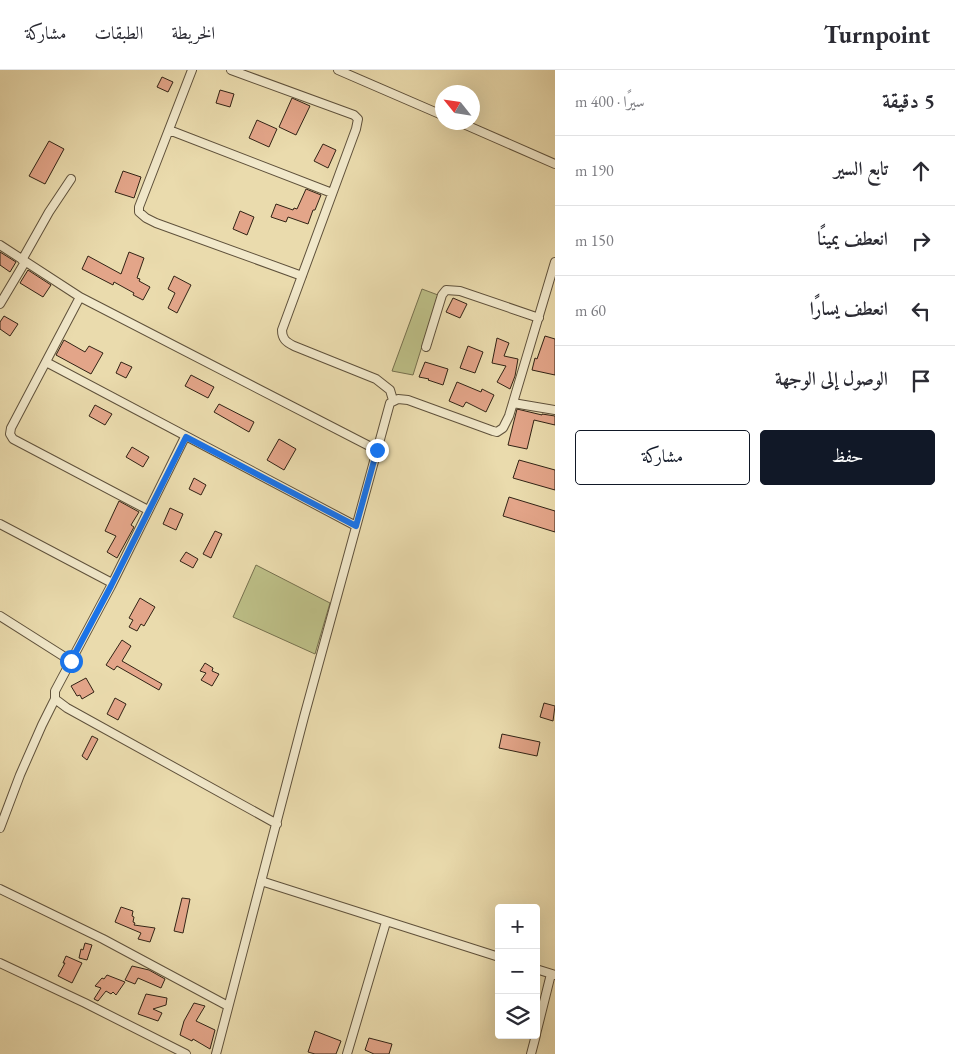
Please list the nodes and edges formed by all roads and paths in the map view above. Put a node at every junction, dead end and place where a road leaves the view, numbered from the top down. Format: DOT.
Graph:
graph roads {
  1 [pos="192,70"];
  2 [pos="231,70"];
  3 [pos="338,70"];
  4 [pos="435,112"];
  5 [pos="169,130"];
  6 [pos="477,130"];
  7 [pos="555,164"];
  8 [pos="71,180"];
  9 [pos="332,193"];
  10 [pos="0,245"];
  11 [pos="24,261"];
  12 [pos="555,262"];
  13 [pos="302,276"];
  14 [pos="80,297"];
  15 [pos="0,304"];
  16 [pos="538,318"];
  17 [pos="426,348"];
  18 [pos="46,362"];
  19 [pos="393,400"];
  20 [pos="513,403"];
  21 [pos="555,410"];
  22 [pos="186,437"];
  23 [pos="377,450"];
  24 [pos="148,510"];
  25 [pos="0,524"];
  26 [pos="356,526"];
  27 [pos="112,584"];
  28 [pos="0,616"];
  29 [pos="71,661"];
  30 [pos="55,699"];
  31 [pos="277,824"];
  32 [pos="0,828"];
  33 [pos="261,881"];
  34 [pos="0,889"];
  35 [pos="386,922"];
  36 [pos="495,956"];
  37 [pos="0,963"];
  38 [pos="540,970"];
  39 [pos="553,974"];
  40 [pos="228,1006"];
  41 [pos="540,1021"];
  42 [pos="535,1039"];
  43 [pos="186,1054"];
  44 [pos="216,1054"];
  45 [pos="347,1054"];
  46 [pos="531,1054"];
  1 -- 5 [label="street"];
  2 -- 9 [label="street"];
  3 -- 4 [label="street"];
  5 -- 9 [label="street"];
  5 -- 13 [label="street"];
  6 -- 7 [label="street"];
  8 -- 11 [label="street"];
  9 -- 13 [label="street"];
  10 -- 11 [label="street"];
  11 -- 14 [label="street"];
  11 -- 15 [label="street"];
  12 -- 16 [label="street"];
  13 -- 19 [label="street"];
  14 -- 18 [label="street"];
  14 -- 23 [label="street"];
  16 -- 17 [label="street"];
  16 -- 20 [label="street"];
  18 -- 22 [label="street"];
  18 -- 24 [label="street"];
  19 -- 20 [label="street"];
  19 -- 23 [label="street"];
  20 -- 21 [label="street"];
  22 -- 24 [label="street"];
  22 -- 26 [label="street"];
  23 -- 26 [label="street"];
  24 -- 27 [label="street"];
  25 -- 27 [label="street"];
  26 -- 31 [label="street"];
  27 -- 29 [label="street"];
  28 -- 29 [label="street"];
  29 -- 30 [label="street"];
  30 -- 31 [label="street"];
  30 -- 32 [label="street"];
  31 -- 33 [label="street"];
  33 -- 35 [label="street"];
  33 -- 40 [label="street"];
  34 -- 40 [label="street"];
  35 -- 36 [label="street"];
  35 -- 45 [label="street"];
  37 -- 43 [label="street"];
  38 -- 39 [label="street"];
  39 -- 41 [label="street"];
  40 -- 44 [label="street"];
  42 -- 46 [label="street"];
}
